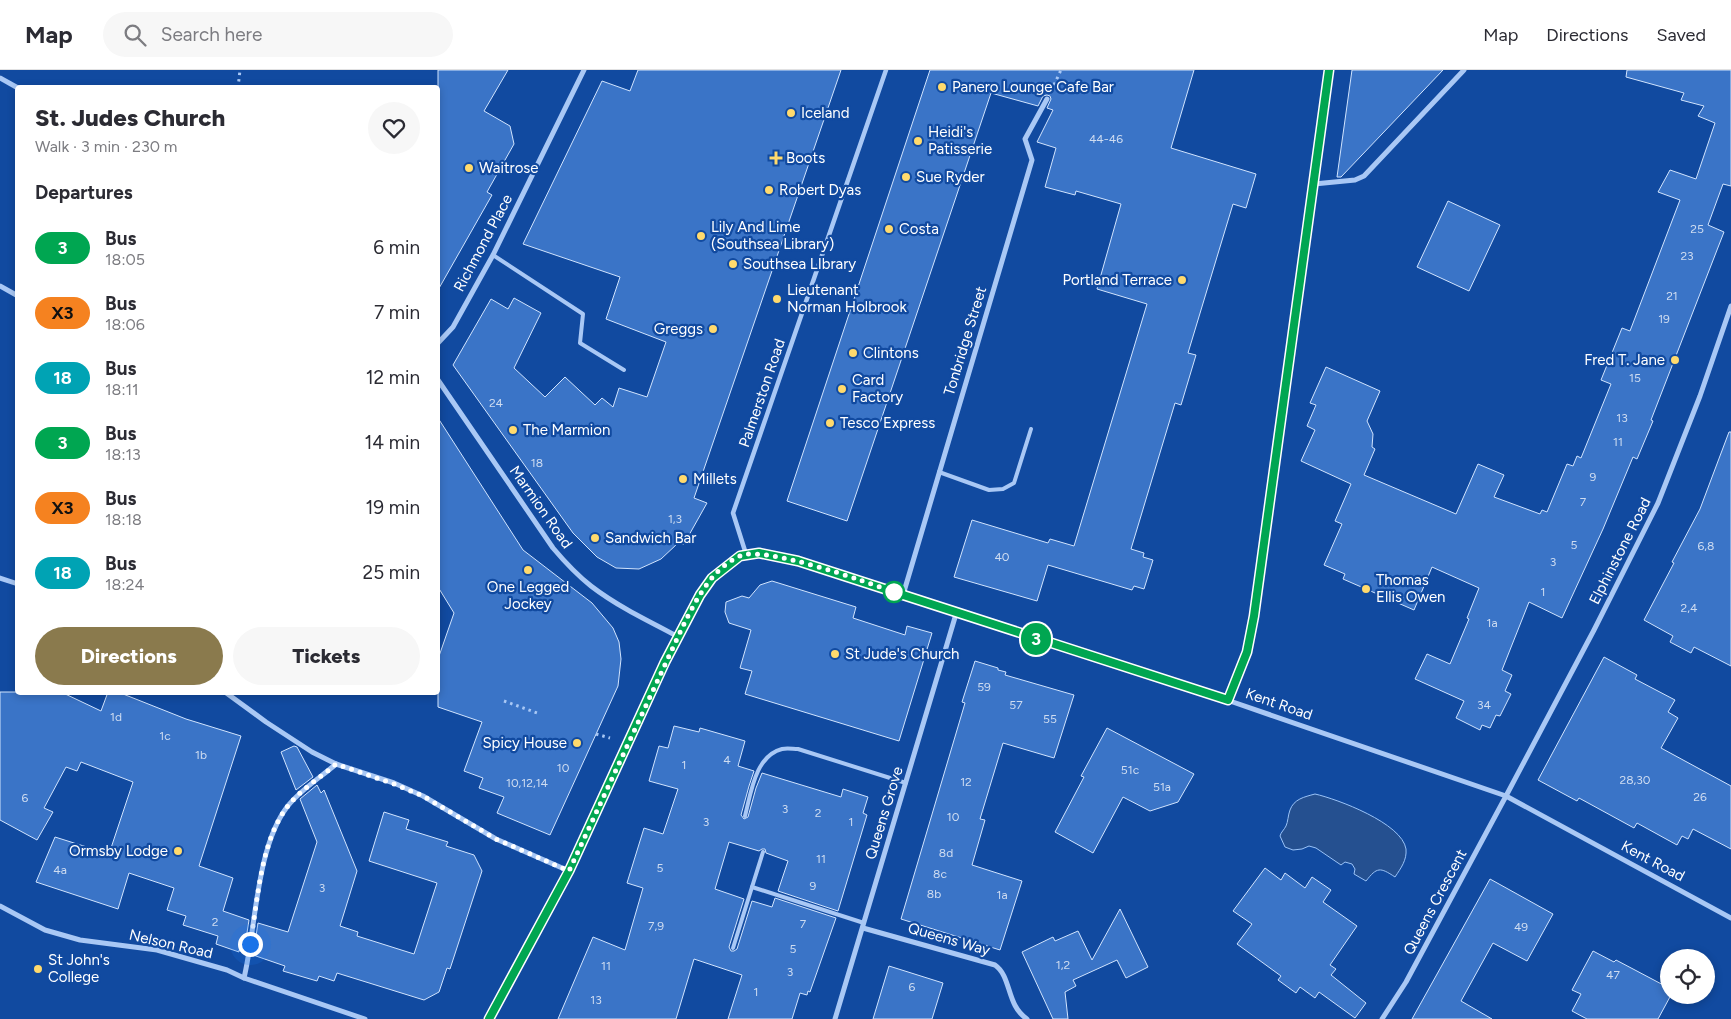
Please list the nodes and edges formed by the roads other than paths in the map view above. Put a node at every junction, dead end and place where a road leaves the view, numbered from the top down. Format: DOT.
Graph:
graph roads {
  1 [pos="584,70"];
  2 [pos="886,70"];
  3 [pos="1329,70"];
  4 [pos="1464,70"];
  5 [pos="0,78"];
  6 [pos="15,86"];
  7 [pos="1047,98"];
  8 [pos="1314,184"];
  9 [pos="493,254"];
  10 [pos="0,286"];
  11 [pos="15,294"];
  12 [pos="1731,306"];
  13 [pos="440,341"];
  14 [pos="624,370"];
  15 [pos="440,383"];
  16 [pos="1031,429"];
  17 [pos="939,472"];
  18 [pos="746,554"];
  19 [pos="0,578"];
  20 [pos="15,583"];
  21 [pos="902,595"];
  22 [pos="956,614"];
  23 [pos="677,636"];
  24 [pos="229,695"];
  25 [pos="1228,700"];
  26 [pos="336,764"];
  27 [pos="906,783"];
  28 [pos="1506,796"];
  29 [pos="745,816"];
  30 [pos="763,852"];
  31 [pos="569,871"];
  32 [pos="752,888"];
  33 [pos="0,906"];
  34 [pos="1731,918"];
  35 [pos="863,925"];
  36 [pos="733,948"];
  37 [pos="244,978"];
  38 [pos="365,1019"];
  39 [pos="489,1019"];
  40 [pos="835,1019"];
  41 [pos="1027,1019"];
  42 [pos="1382,1019"];
  1 -- 9 [label="street, Richmond Place"];
  2 -- 18 [label="street, Palmerston Road"];
  3 -- 8 [label="street"];
  4 -- 8 [label="street"];
  5 -- 6 [label="street"];
  7 -- 17 [label="street, Tonbridge Street"];
  8 -- 25 [label="street"];
  9 -- 13 [label="street, Richmond Place"];
  9 -- 14 [label="lane"];
  10 -- 11 [label="street"];
  12 -- 28 [label="street, Elphinstone Road"];
  15 -- 23 [label="street, Marmion Road"];
  16 -- 17 [label="lane"];
  17 -- 21 [label="street, Tonbridge Street"];
  18 -- 21 [label="street, Kent Road"];
  18 -- 23 [label="street, Kent Road"];
  19 -- 20 [label="street"];
  21 -- 22 [label="street, Kent Road"];
  22 -- 25 [label="street, Kent Road"];
  22 -- 27 [label="street, Queens Grove"];
  23 -- 31 [label="street, Kent Road"];
  24 -- 26 [label="street"];
  25 -- 28 [label="street, Kent Road"];
  26 -- 31 [label="street"];
  26 -- 37 [label="street"];
  27 -- 29 [label="lane"];
  27 -- 35 [label="street, Queens Grove"];
  28 -- 34 [label="street, Kent Road"];
  28 -- 42 [label="street, Queens Crescent"];
  30 -- 32 [label="lane"];
  31 -- 39 [label="street, Kent Road"];
  32 -- 35 [label="lane"];
  32 -- 36 [label="lane"];
  33 -- 37 [label="street, Nelson Road"];
  35 -- 40 [label="street, Queens Grove"];
  35 -- 41 [label="street, Queens Way"];
  37 -- 38 [label="street, Nelson Road"];
}
